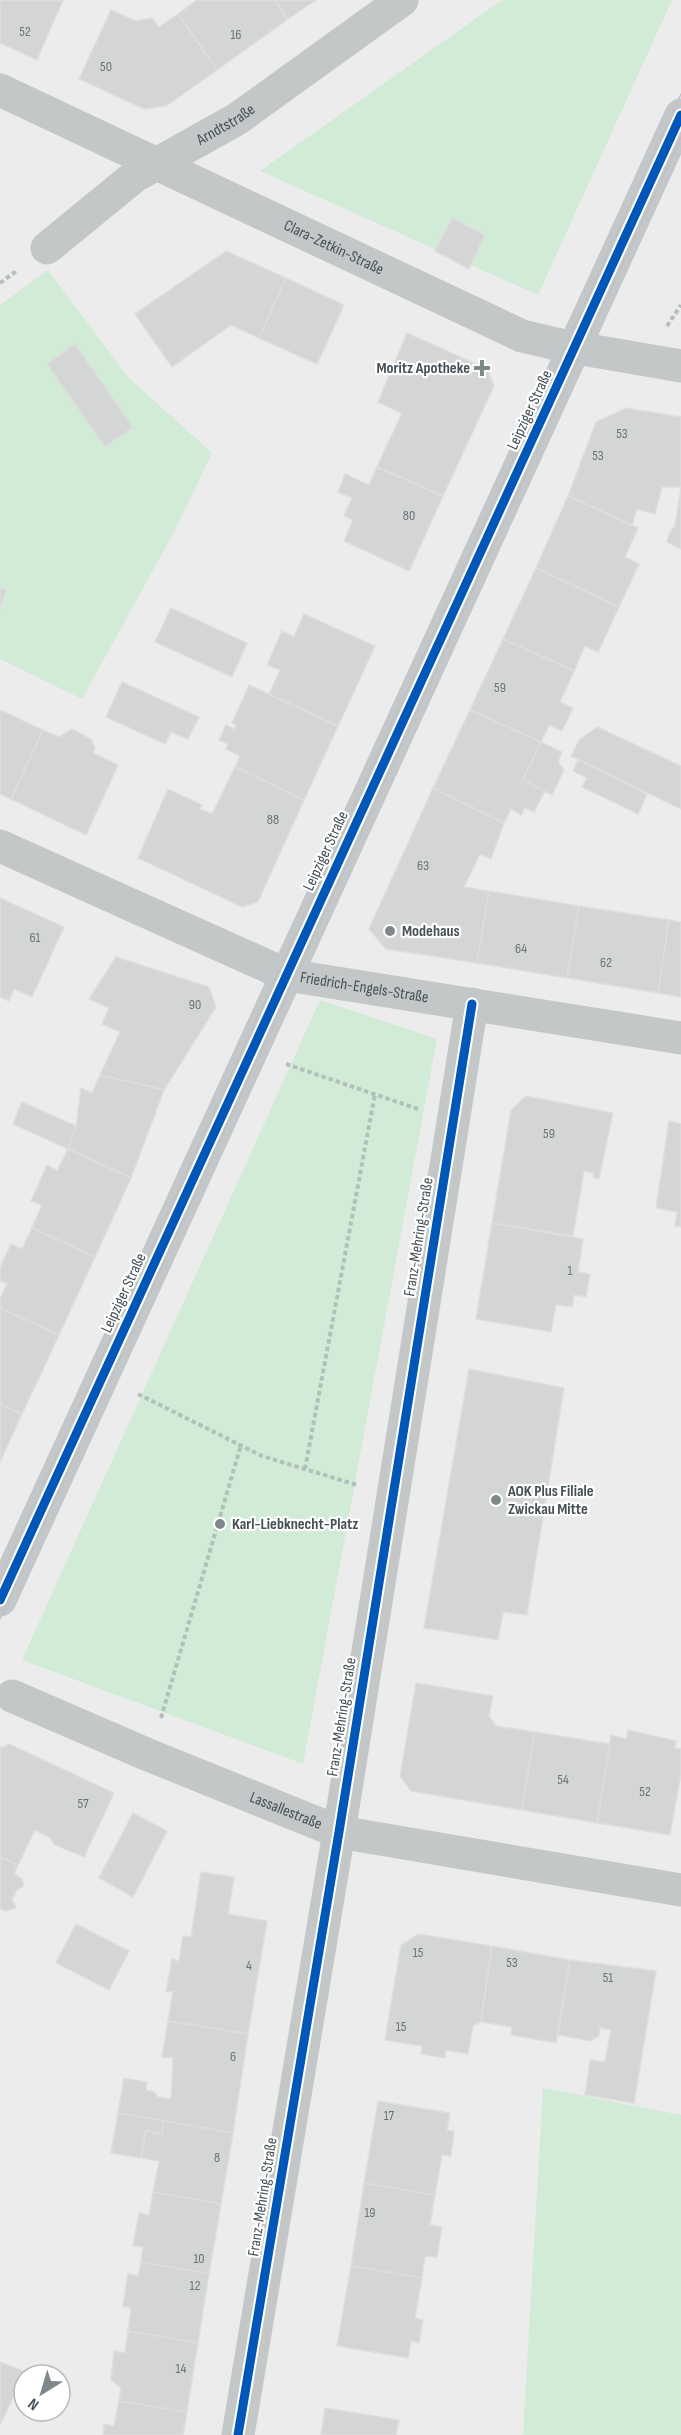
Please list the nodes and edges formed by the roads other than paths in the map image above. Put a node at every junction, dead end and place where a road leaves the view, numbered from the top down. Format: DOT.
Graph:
graph roads {
  1 [pos="402,0"];
  2 [pos="0,90"];
  3 [pos="681,115"];
  4 [pos="156,164"];
  5 [pos="47,248"];
  6 [pos="575,347"];
  7 [pos="681,366"];
  8 [pos="0,846"];
  9 [pos="286,975"];
  10 [pos="472,1004"];
  11 [pos="681,1038"];
  12 [pos="0,1600"];
  13 [pos="12,1696"];
  14 [pos="339,1832"];
  15 [pos="681,1890"];
  16 [pos="238,2435"];
  1 -- 4 [label="street, Arndtstraße"];
  2 -- 4 [label="street, Clara-Zetkin-Straße"];
  3 -- 6 [label="street, Leipziger Straße"];
  4 -- 5 [label="street, Arndtstraße"];
  4 -- 6 [label="street, Clara-Zetkin-Straße"];
  6 -- 7 [label="street, Clara-Zetkin-Straße"];
  6 -- 9 [label="street, Leipziger Straße"];
  8 -- 9 [label="street, Friedrich-Engels-Straße"];
  9 -- 10 [label="street, Friedrich-Engels-Straße"];
  9 -- 12 [label="street, Leipziger Straße"];
  10 -- 11 [label="street, Friedrich-Engels-Straße"];
  10 -- 14 [label="street, Franz-Mehring-Straße"];
  13 -- 14 [label="street, Lassallestraße"];
  14 -- 15 [label="street, Lassallestraße"];
  14 -- 16 [label="street, Franz-Mehring-Straße"];
}
